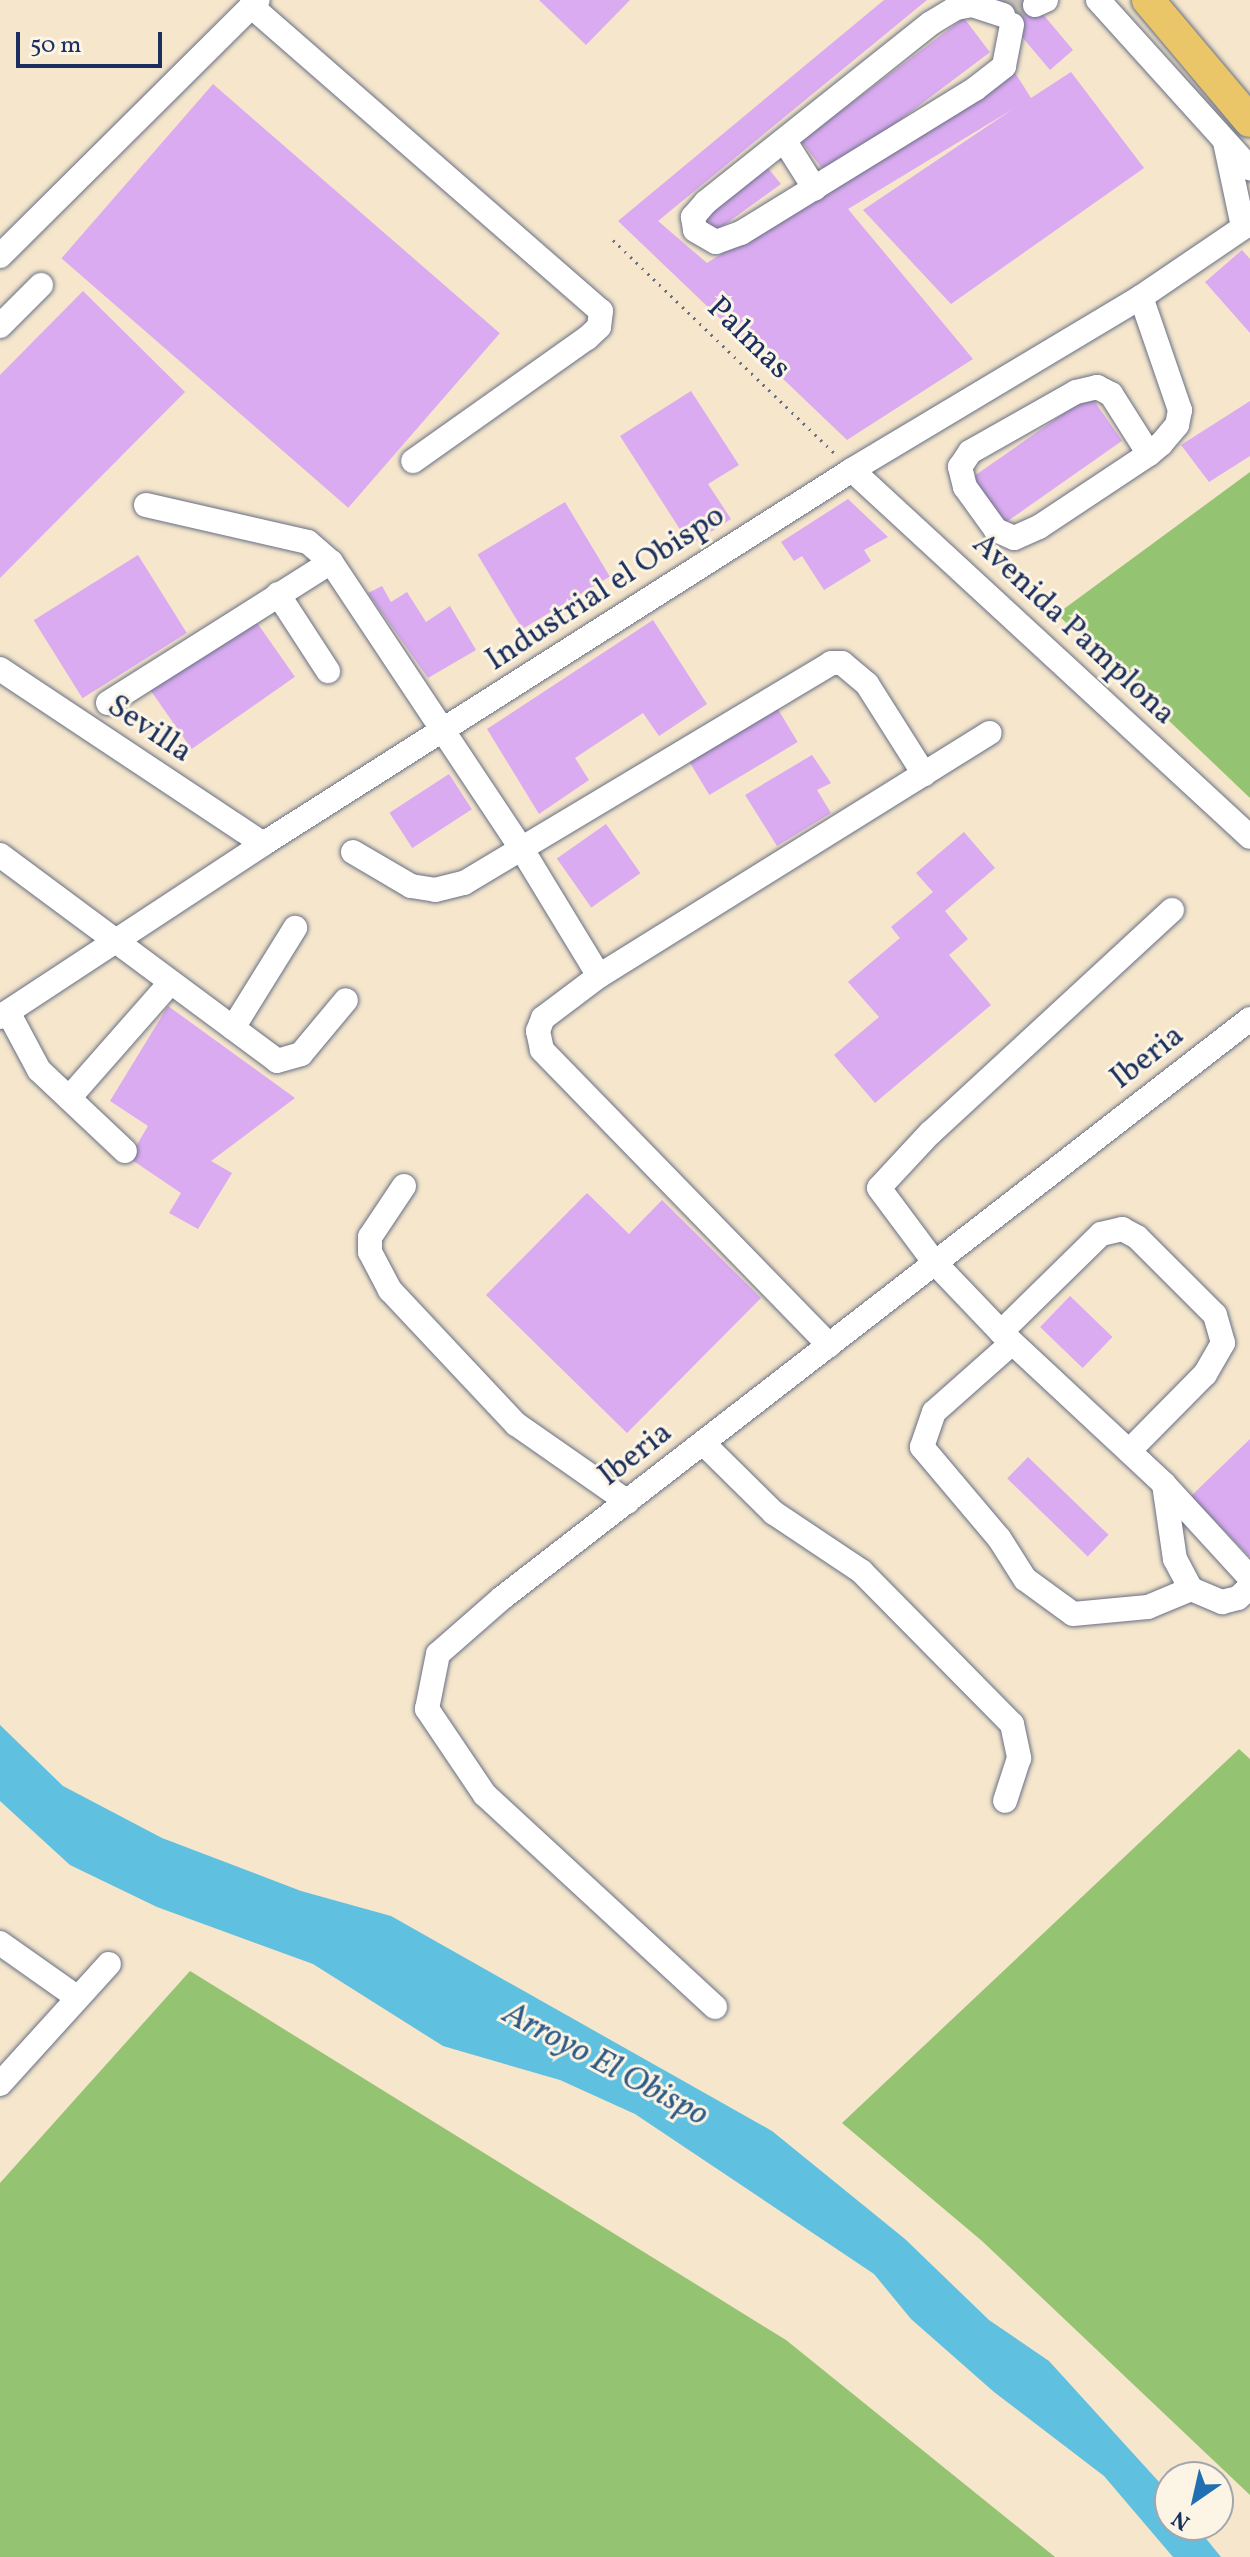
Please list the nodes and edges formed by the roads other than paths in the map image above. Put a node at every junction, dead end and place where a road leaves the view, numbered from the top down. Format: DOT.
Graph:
graph roads {
  1 [pos="1098,0"];
  2 [pos="1148,0"];
  3 [pos="254,3"];
  4 [pos="1250,121"];
  5 [pos="1225,142"];
  6 [pos="786,143"];
  7 [pos="1250,168"];
  8 [pos="815,189"];
  9 [pos="1246,225"];
  10 [pos="0,256"];
  11 [pos="41,285"];
  12 [pos="1141,297"];
  13 [pos="0,326"];
  14 [pos="1149,454"];
  15 [pos="413,461"];
  16 [pos="852,470"];
  17 [pos="146,505"];
  18 [pos="331,562"];
  19 [pos="278,594"];
  20 [pos="0,669"];
  21 [pos="328,671"];
  22 [pos="108,703"];
  23 [pos="444,730"];
  24 [pos="989,733"];
  25 [pos="924,774"];
  26 [pos="1250,837"];
  27 [pos="263,844"];
  28 [pos="523,851"];
  29 [pos="353,852"];
  30 [pos="0,855"];
  31 [pos="1172,910"];
  32 [pos="295,928"];
  33 [pos="118,939"];
  34 [pos="599,976"];
  35 [pos="169,984"];
  36 [pos="346,1000"];
  37 [pos="4,1014"];
  38 [pos="1250,1019"];
  39 [pos="233,1028"];
  40 [pos="69,1098"];
  41 [pos="125,1151"];
  42 [pos="404,1186"];
  43 [pos="935,1263"];
  44 [pos="1006,1338"];
  45 [pos="829,1345"];
  46 [pos="703,1443"];
  47 [pos="1129,1451"];
  48 [pos="1164,1484"];
  49 [pos="628,1502"];
  50 [pos="1250,1578"];
  51 [pos="1250,1587"];
  52 [pos="1191,1589"];
  53 [pos="1005,1801"];
  54 [pos="0,1943"];
  55 [pos="109,1964"];
  56 [pos="78,1998"];
  57 [pos="715,2007"];
  58 [pos="0,2084"];
  1 -- 5 [label="street"];
  2 -- 4 [label="main road"];
  3 -- 10 [label="street"];
  3 -- 15 [label="street"];
  5 -- 7 [label="street"];
  5 -- 9 [label="street"];
  6 -- 8 [label="street"];
  6 -- 8 [label="street"];
  6 -- 8 [label="street"];
  9 -- 12 [label="street, Industrial el Obispo"];
  11 -- 13 [label="street"];
  12 -- 14 [label="street"];
  12 -- 16 [label="street, Industrial el Obispo"];
  14 -- 14 [label="street"];
  16 -- 23 [label="street, Industrial el Obispo"];
  16 -- 26 [label="street, Avenida Pamplona"];
  17 -- 18 [label="street"];
  18 -- 19 [label="street"];
  18 -- 23 [label="street"];
  19 -- 21 [label="street"];
  19 -- 22 [label="street"];
  20 -- 27 [label="street, Sevilla"];
  23 -- 27 [label="street, Industrial el Obispo"];
  23 -- 28 [label="street"];
  24 -- 25 [label="street"];
  25 -- 28 [label="street"];
  25 -- 34 [label="street"];
  27 -- 33 [label="street, Industrial el Obispo"];
  28 -- 29 [label="street"];
  28 -- 34 [label="street"];
  30 -- 33 [label="street"];
  31 -- 43 [label="street"];
  32 -- 39 [label="street"];
  33 -- 35 [label="street"];
  33 -- 37 [label="street, Industrial el Obispo"];
  34 -- 45 [label="street"];
  35 -- 39 [label="street"];
  35 -- 40 [label="street"];
  36 -- 39 [label="street"];
  37 -- 40 [label="street"];
  38 -- 43 [label="street, Iberia"];
  40 -- 41 [label="street"];
  42 -- 49 [label="street"];
  43 -- 44 [label="street"];
  43 -- 45 [label="street, Iberia"];
  44 -- 47 [label="street"];
  44 -- 47 [label="street"];
  44 -- 52 [label="street"];
  45 -- 46 [label="street, Iberia"];
  46 -- 49 [label="street, Iberia"];
  46 -- 53 [label="street"];
  47 -- 48 [label="street"];
  48 -- 50 [label="street"];
  48 -- 52 [label="street"];
  49 -- 57 [label="street, Iberia"];
  51 -- 52 [label="street"];
  54 -- 56 [label="street"];
  55 -- 56 [label="street"];
  56 -- 58 [label="street"];
}
